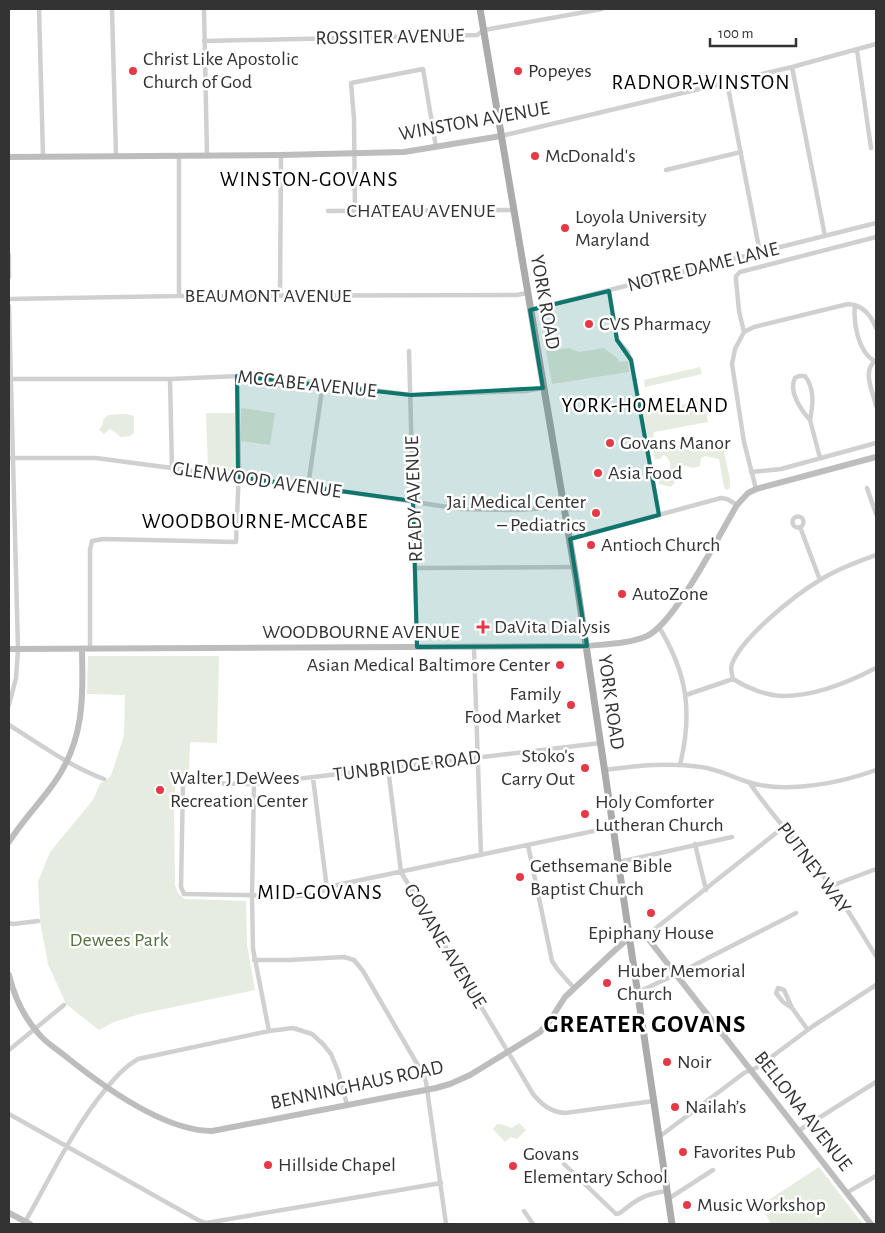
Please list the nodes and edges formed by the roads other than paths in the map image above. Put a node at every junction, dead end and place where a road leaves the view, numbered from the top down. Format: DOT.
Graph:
graph roads {
  1 [pos="39,9"];
  2 [pos="112,9"];
  3 [pos="204,9"];
  4 [pos="480,9"];
  5 [pos="602,9"];
  6 [pos="582,10"];
  7 [pos="484,30"];
  8 [pos="204,41"];
  9 [pos="876,44"];
  10 [pos="857,50"];
  11 [pos="792,67"];
  12 [pos="727,82"];
  13 [pos="501,136"];
  14 [pos="436,147"];
  15 [pos="871,148"];
  16 [pos="354,152"];
  17 [pos="741,152"];
  18 [pos="281,154"];
  19 [pos="116,155"];
  20 [pos="179,155"];
  21 [pos="207,155"];
  22 [pos="9,156"];
  23 [pos="42,156"];
  24 [pos="666,170"];
  25 [pos="513,210"];
  26 [pos="328,211"];
  27 [pos="355,212"];
  28 [pos="876,223"];
  29 [pos="825,236"];
  30 [pos="876,237"];
  31 [pos="760,253"];
  32 [pos="9,255"];
  33 [pos="9,277"];
  34 [pos="609,290"];
  35 [pos="527,294"];
  36 [pos="180,296"];
  37 [pos="280,296"];
  38 [pos="9,299"];
  39 [pos="855,305"];
  40 [pos="9,306"];
  41 [pos="530,310"];
  42 [pos="876,328"];
  43 [pos="744,332"];
  44 [pos="409,351"];
  45 [pos="875,361"];
  46 [pos="237,376"];
  47 [pos="10,379"];
  48 [pos="170,379"];
  49 [pos="876,379"];
  50 [pos="870,380"];
  51 [pos="324,383"];
  52 [pos="544,388"];
  53 [pos="411,395"];
  54 [pos="876,406"];
  55 [pos="810,420"];
  56 [pos="876,443"];
  57 [pos="876,457"];
  58 [pos="10,458"];
  59 [pos="820,458"];
  60 [pos="172,469"];
  61 [pos="751,472"];
  62 [pos="238,477"];
  63 [pos="308,486"];
  64 [pos="867,488"];
  65 [pos="756,489"];
  66 [pos="413,501"];
  67 [pos="737,505"];
  68 [pos="564,507"];
  69 [pos="659,514"];
  70 [pos="876,514"];
  71 [pos="800,527"];
  72 [pos="570,539"];
  73 [pos="876,555"];
  74 [pos="574,567"];
  75 [pos="416,568"];
  76 [pos="820,580"];
  77 [pos="659,628"];
  78 [pos="587,646"];
  79 [pos="418,647"];
  80 [pos="474,647"];
  81 [pos="9,649"];
  82 [pos="90,649"];
  83 [pos="18,650"];
  84 [pos="82,650"];
  85 [pos="876,668"];
  86 [pos="732,680"];
  87 [pos="686,695"];
  88 [pos="9,705"];
  89 [pos="9,725"];
  90 [pos="601,743"];
  91 [pos="478,757"];
  92 [pos="67,762"];
  93 [pos="680,765"];
  94 [pos="388,768"];
  95 [pos="605,770"];
  96 [pos="876,770"];
  97 [pos="313,778"];
  98 [pos="104,779"];
  99 [pos="749,782"];
  100 [pos="254,784"];
  101 [pos="785,826"];
  102 [pos="613,827"];
  103 [pos="732,837"];
  104 [pos="9,842"];
  105 [pos="695,844"];
  106 [pos="528,845"];
  107 [pos="481,855"];
  108 [pos="619,862"];
  109 [pos="876,869"];
  110 [pos="401,872"];
  111 [pos="831,886"];
  112 [pos="327,889"];
  113 [pos="706,890"];
  114 [pos="252,896"];
  115 [pos="796,913"];
  116 [pos="38,921"];
  117 [pos="9,923"];
  118 [pos="646,936"];
  119 [pos="630,937"];
  120 [pos="876,956"];
  121 [pos="254,960"];
  122 [pos="9,975"];
  123 [pos="675,975"];
  124 [pos="876,985"];
  125 [pos="574,988"];
  126 [pos="638,992"];
  127 [pos="64,1005"];
  128 [pos="792,1008"];
  129 [pos="34,1028"];
  130 [pos="808,1030"];
  131 [pos="269,1031"];
  132 [pos="9,1050"];
  133 [pos="508,1052"];
  134 [pos="751,1070"];
  135 [pos="876,1082"];
  136 [pos="107,1088"];
  137 [pos="427,1089"];
  138 [pos="654,1101"];
  139 [pos="347,1105"];
  140 [pos="9,1114"];
  141 [pos="798,1131"];
  142 [pos="659,1137"];
  143 [pos="67,1146"];
  144 [pos="564,1164"];
  145 [pos="713,1170"];
  146 [pos="876,1176"];
  147 [pos="440,1183"];
  148 [pos="667,1191"];
  149 [pos="846,1193"];
  150 [pos="668,1199"];
  151 [pos="524,1211"];
  152 [pos="9,1213"];
  153 [pos="27,1223"];
  154 [pos="446,1224"];
  155 [pos="533,1224"];
  156 [pos="672,1224"];
  157 [pos="871,1224"];
  1 -- 23 [label="street"];
  2 -- 19 [label="street"];
  3 -- 8 [label="street"];
  4 -- 7 [label="main road, YORK ROAD"];
  5 -- 6 [label="street, ROSSITER AVENUE"];
  6 -- 7 [label="street, ROSSITER AVENUE"];
  7 -- 8 [label="street, ROSSITER AVENUE"];
  7 -- 13 [label="main road, YORK ROAD"];
  8 -- 21 [label="street"];
  9 -- 10 [label="street, WINSTON AVENUE"];
  10 -- 11 [label="street, WINSTON AVENUE"];
  10 -- 15 [label="street"];
  11 -- 12 [label="street, WINSTON AVENUE"];
  11 -- 29 [label="street"];
  12 -- 13 [label="street, WINSTON AVENUE"];
  12 -- 17 [label="street"];
  13 -- 14 [label="street, WINSTON AVENUE"];
  13 -- 25 [label="main road, YORK ROAD"];
  14 -- 16 [label="street, WINSTON AVENUE"];
  14 -- 16 [label="street"];
  16 -- 18 [label="street, WINSTON AVENUE"];
  16 -- 27 [label="street"];
  17 -- 24 [label="street"];
  17 -- 31 [label="street"];
  18 -- 21 [label="street, WINSTON AVENUE"];
  18 -- 37 [label="street"];
  19 -- 20 [label="street, WINSTON AVENUE"];
  19 -- 23 [label="street, WINSTON AVENUE"];
  20 -- 21 [label="street, WINSTON AVENUE"];
  20 -- 36 [label="street"];
  22 -- 23 [label="street, WINSTON AVENUE"];
  25 -- 27 [label="street, CHATEAU AVENUE"];
  25 -- 35 [label="main road, YORK ROAD"];
  26 -- 27 [label="street, CHATEAU AVENUE"];
  28 -- 29 [label="street, NOTRE DAME LANE"];
  29 -- 31 [label="street, NOTRE DAME LANE"];
  30 -- 43 [label="street"];
  31 -- 34 [label="street, NOTRE DAME LANE"];
  32 -- 33 [label="street"];
  34 -- 41 [label="street, NOTRE DAME LANE"];
  34 -- 69 [label="street"];
  35 -- 37 [label="street, BEAUMONT AVENUE"];
  35 -- 41 [label="main road, YORK ROAD"];
  36 -- 37 [label="street, BEAUMONT AVENUE"];
  36 -- 38 [label="street, BEAUMONT AVENUE"];
  39 -- 42 [label="street"];
  39 -- 43 [label="street"];
  39 -- 45 [label="street"];
  40 -- 47 [label="street"];
  41 -- 52 [label="main road, YORK ROAD"];
  43 -- 61 [label="street"];
  44 -- 53 [label="street, READY AVENUE"];
  45 -- 50 [label="street"];
  46 -- 48 [label="street, MCCABE AVENUE"];
  46 -- 51 [label="street, MCCABE AVENUE"];
  46 -- 62 [label="street"];
  47 -- 48 [label="street, MCCABE AVENUE"];
  47 -- 58 [label="street"];
  48 -- 60 [label="street"];
  49 -- 50 [label="street"];
  50 -- 54 [label="street"];
  51 -- 53 [label="street, MCCABE AVENUE"];
  51 -- 63 [label="street"];
  52 -- 53 [label="street, MCCABE AVENUE"];
  52 -- 68 [label="main road, YORK ROAD"];
  53 -- 66 [label="street, READY AVENUE"];
  55 -- 55 [label="street"];
  55 -- 59 [label="street"];
  56 -- 59 [label="street"];
  57 -- 65 [label="street"];
  58 -- 60 [label="street, GLENWOOD AVENUE"];
  58 -- 83 [label="street"];
  59 -- 61 [label="street"];
  60 -- 62 [label="street, GLENWOOD AVENUE"];
  61 -- 65 [label="street"];
  62 -- 63 [label="street, GLENWOOD AVENUE"];
  62 -- 82 [label="street"];
  63 -- 66 [label="street, GLENWOOD AVENUE"];
  64 -- 70 [label="street"];
  65 -- 67 [label="street, WOODBOURNE AVENUE"];
  66 -- 68 [label="street, GLENWOOD AVENUE"];
  66 -- 75 [label="street, READY AVENUE"];
  67 -- 69 [label="street"];
  67 -- 77 [label="street, WOODBOURNE AVENUE"];
  68 -- 72 [label="main road, YORK ROAD"];
  69 -- 72 [label="street"];
  71 -- 76 [label="street"];
  72 -- 74 [label="main road, YORK ROAD"];
  73 -- 76 [label="street"];
  74 -- 75 [label="street"];
  74 -- 78 [label="main road, YORK ROAD"];
  75 -- 79 [label="street, READY AVENUE"];
  76 -- 86 [label="street"];
  77 -- 78 [label="street, WOODBOURNE AVENUE"];
  77 -- 87 [label="street"];
  78 -- 80 [label="street, WOODBOURNE AVENUE"];
  78 -- 90 [label="main road, YORK ROAD"];
  79 -- 80 [label="street, WOODBOURNE AVENUE"];
  79 -- 82 [label="street, WOODBOURNE AVENUE"];
  80 -- 91 [label="street"];
  81 -- 83 [label="street, WOODBOURNE AVENUE"];
  82 -- 84 [label="street, WOODBOURNE AVENUE"];
  83 -- 84 [label="street, WOODBOURNE AVENUE"];
  83 -- 88 [label="street"];
  84 -- 92 [label="street"];
  85 -- 86 [label="street"];
  86 -- 87 [label="street"];
  87 -- 93 [label="street"];
  89 -- 92 [label="street"];
  90 -- 91 [label="street, TUNBRIDGE ROAD"];
  90 -- 95 [label="main road, YORK ROAD"];
  91 -- 94 [label="street, TUNBRIDGE ROAD"];
  91 -- 107 [label="street"];
  92 -- 98 [label="street"];
  92 -- 104 [label="street"];
  93 -- 95 [label="street"];
  93 -- 99 [label="street"];
  94 -- 97 [label="street, TUNBRIDGE ROAD"];
  94 -- 110 [label="street, GOVANE AVENUE"];
  95 -- 102 [label="main road, YORK ROAD"];
  96 -- 99 [label="street"];
  97 -- 100 [label="street, TUNBRIDGE ROAD"];
  97 -- 112 [label="street"];
  99 -- 101 [label="street, PUTNEY WAY"];
  100 -- 114 [label="street"];
  100 -- 114 [label="street, TUNBRIDGE ROAD"];
  101 -- 111 [label="street, PUTNEY WAY"];
  101 -- 113 [label="street"];
  102 -- 106 [label="street"];
  102 -- 108 [label="main road, YORK ROAD"];
  103 -- 105 [label="street"];
  105 -- 108 [label="street"];
  105 -- 113 [label="street"];
  106 -- 107 [label="street"];
  106 -- 125 [label="street"];
  107 -- 110 [label="street"];
  108 -- 119 [label="main road, YORK ROAD"];
  109 -- 111 [label="street"];
  110 -- 112 [label="street"];
  110 -- 133 [label="street, GOVANE AVENUE"];
  111 -- 120 [label="street, PUTNEY WAY"];
  112 -- 114 [label="street"];
  113 -- 118 [label="street"];
  114 -- 121 [label="street"];
  115 -- 123 [label="street"];
  116 -- 117 [label="street"];
  118 -- 119 [label="street"];
  118 -- 123 [label="street, BELLONA AVENUE"];
  119 -- 125 [label="street, BENNINGHAUS ROAD"];
  119 -- 126 [label="main road, YORK ROAD"];
  121 -- 131 [label="street"];
  121 -- 137 [label="street"];
  122 -- 129 [label="street, BENNINGHAUS ROAD"];
  123 -- 126 [label="street"];
  123 -- 134 [label="street, BELLONA AVENUE"];
  124 -- 130 [label="street"];
  125 -- 133 [label="street, BENNINGHAUS ROAD"];
  126 -- 138 [label="main road, YORK ROAD"];
  127 -- 129 [label="street"];
  128 -- 130 [label="street"];
  129 -- 132 [label="street"];
  129 -- 136 [label="street, BENNINGHAUS ROAD"];
  130 -- 134 [label="street"];
  131 -- 136 [label="street"];
  131 -- 139 [label="street"];
  133 -- 137 [label="street, BENNINGHAUS ROAD"];
  133 -- 138 [label="street, GOVANE AVENUE"];
  134 -- 141 [label="street, BELLONA AVENUE"];
  134 -- 142 [label="street"];
  135 -- 141 [label="street"];
  136 -- 139 [label="street, BENNINGHAUS ROAD"];
  136 -- 143 [label="street"];
  137 -- 139 [label="street, BENNINGHAUS ROAD"];
  137 -- 147 [label="street"];
  138 -- 142 [label="main road, YORK ROAD"];
  140 -- 143 [label="street"];
  141 -- 149 [label="street, BELLONA AVENUE"];
  142 -- 148 [label="main road, YORK ROAD"];
  143 -- 147 [label="street"];
  143 -- 153 [label="street"];
  144 -- 148 [label="street"];
  145 -- 150 [label="street"];
  146 -- 149 [label="street"];
  147 -- 154 [label="street"];
  148 -- 150 [label="main road, YORK ROAD"];
  149 -- 157 [label="street, BELLONA AVENUE"];
  150 -- 156 [label="main road, YORK ROAD"];
  151 -- 155 [label="street"];
  152 -- 153 [label="street"];
}
